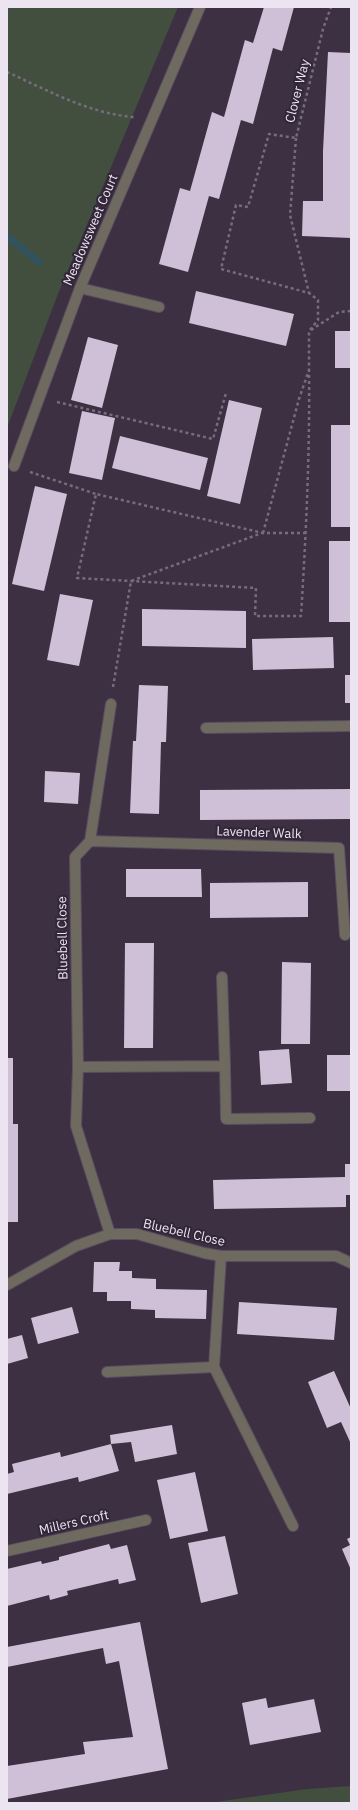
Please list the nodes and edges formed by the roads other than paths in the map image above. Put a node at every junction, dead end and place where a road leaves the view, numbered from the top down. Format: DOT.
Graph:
graph roads {
  1 [pos="200,7"];
  2 [pos="80,288"];
  3 [pos="159,307"];
  4 [pos="14,466"];
  5 [pos="110,704"];
  6 [pos="351,726"];
  7 [pos="206,728"];
  8 [pos="90,841"];
  9 [pos="345,935"];
  10 [pos="222,977"];
  11 [pos="225,1066"];
  12 [pos="78,1067"];
  13 [pos="310,1118"];
  14 [pos="110,1234"];
  15 [pos="221,1256"];
  16 [pos="351,1263"];
  17 [pos="7,1285"];
  18 [pos="214,1367"];
  19 [pos="107,1372"];
  20 [pos="146,1520"];
  21 [pos="293,1526"];
  22 [pos="7,1551"];
  1 -- 2 [label="street, Meadowsweet Court"];
  2 -- 3 [label="street"];
  2 -- 4 [label="street, Meadowsweet Court"];
  5 -- 8 [label="street"];
  6 -- 7 [label="street"];
  8 -- 9 [label="street, Lavender Walk"];
  8 -- 12 [label="street, Bluebell Close"];
  10 -- 11 [label="street"];
  11 -- 12 [label="street"];
  11 -- 13 [label="street"];
  12 -- 14 [label="street, Bluebell Close"];
  14 -- 15 [label="street, Bluebell Close"];
  14 -- 17 [label="street"];
  15 -- 16 [label="street, Bluebell Close"];
  15 -- 18 [label="street"];
  18 -- 19 [label="street"];
  18 -- 21 [label="street"];
  20 -- 22 [label="street, Millers Croft"];
}
